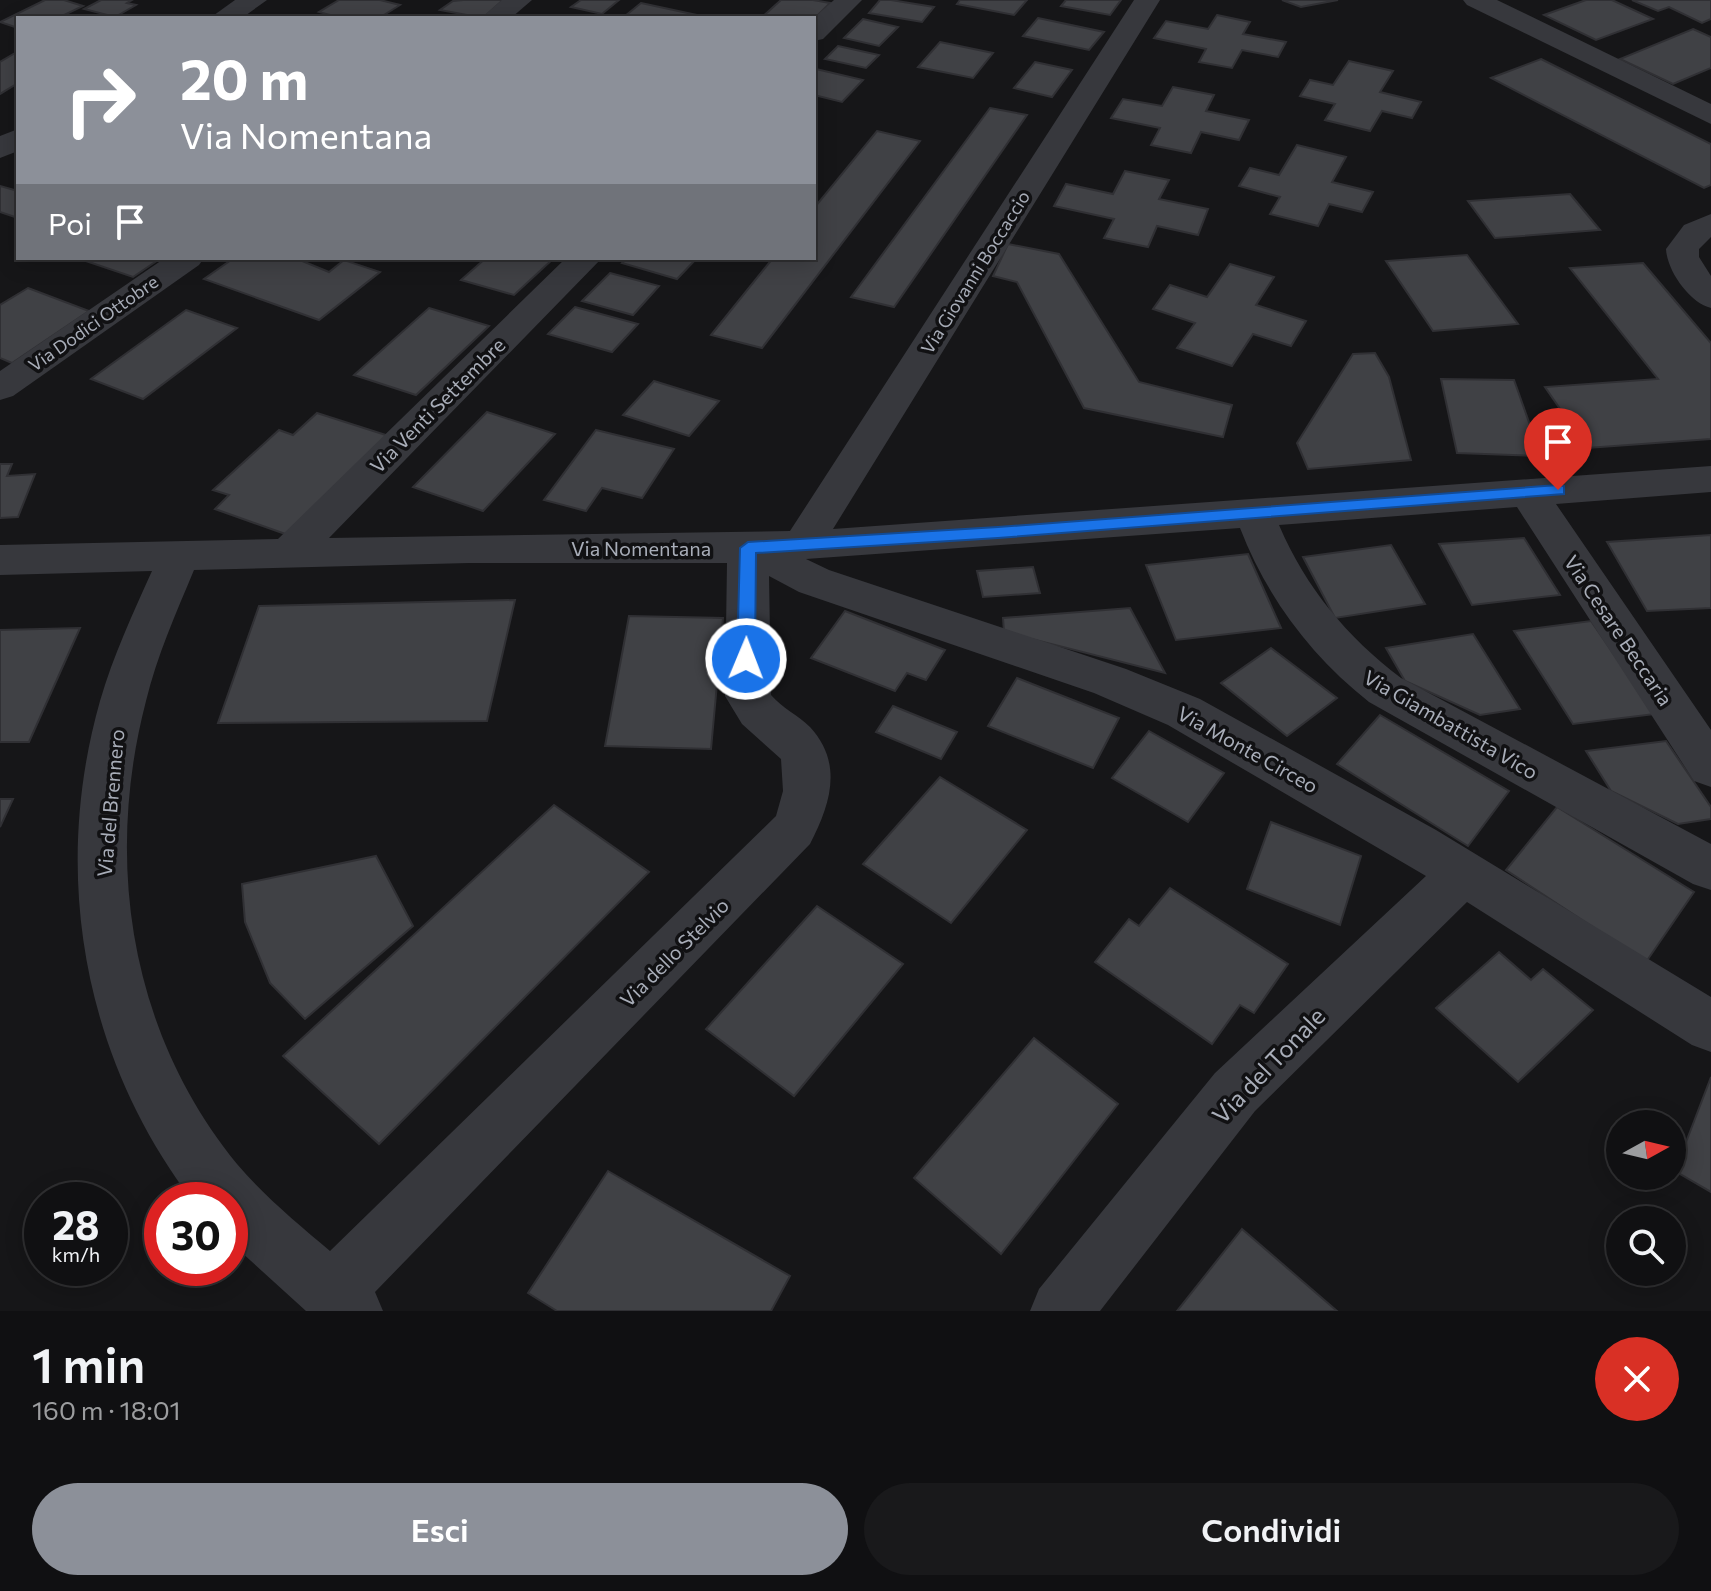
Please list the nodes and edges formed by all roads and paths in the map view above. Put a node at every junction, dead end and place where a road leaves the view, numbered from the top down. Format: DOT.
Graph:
graph roads {
  1 [pos="254,0"];
  2 [pos="849,0"];
  3 [pos="1147,0"];
  4 [pos="1476,0"];
  5 [pos="226,16"];
  6 [pos="816,31"];
  7 [pos="1711,115"];
  8 [pos="1711,224"];
  9 [pos="184,260"];
  10 [pos="583,260"];
  11 [pos="1711,298"];
  12 [pos="0,388"];
  13 [pos="1711,479"];
  14 [pos="1528,493"];
  15 [pos="1254,513"];
  16 [pos="803,544"];
  17 [pos="748,548"];
  18 [pos="289,553"];
  19 [pos="179,556"];
  20 [pos="0,560"];
  21 [pos="1711,768"];
  22 [pos="1711,869"];
  23 [pos="1463,873"];
  24 [pos="1711,1027"];
  25 [pos="342,1302"];
  26 [pos="1061,1311"];
  1 -- 5 [label="street"];
  2 -- 6 [label="street"];
  3 -- 16 [label="street, Via Giovanni Boccaccio"];
  4 -- 7 [label="street"];
  8 -- 11 [label="street"];
  9 -- 12 [label="street, Via Dodici Ottobre"];
  10 -- 18 [label="street, Via Venti Settembre"];
  13 -- 14 [label="street, Via Nomentana"];
  14 -- 15 [label="street, Via Nomentana"];
  14 -- 21 [label="street, Via Cesare Beccaria"];
  15 -- 16 [label="street, Via Nomentana"];
  15 -- 22 [label="street, Via Giambattista Vico"];
  16 -- 17 [label="street, Via Nomentana"];
  17 -- 18 [label="street, Via Nomentana"];
  17 -- 23 [label="street, Via Monte Circeo"];
  17 -- 25 [label="street, Via dello Stelvio"];
  18 -- 19 [label="street, Via Nomentana"];
  19 -- 20 [label="street, Via Nomentana"];
  19 -- 25 [label="street, Via del Brennero"];
  23 -- 24 [label="street, Via Monte Circeo"];
  23 -- 26 [label="street, Via del Tonale"];
}
